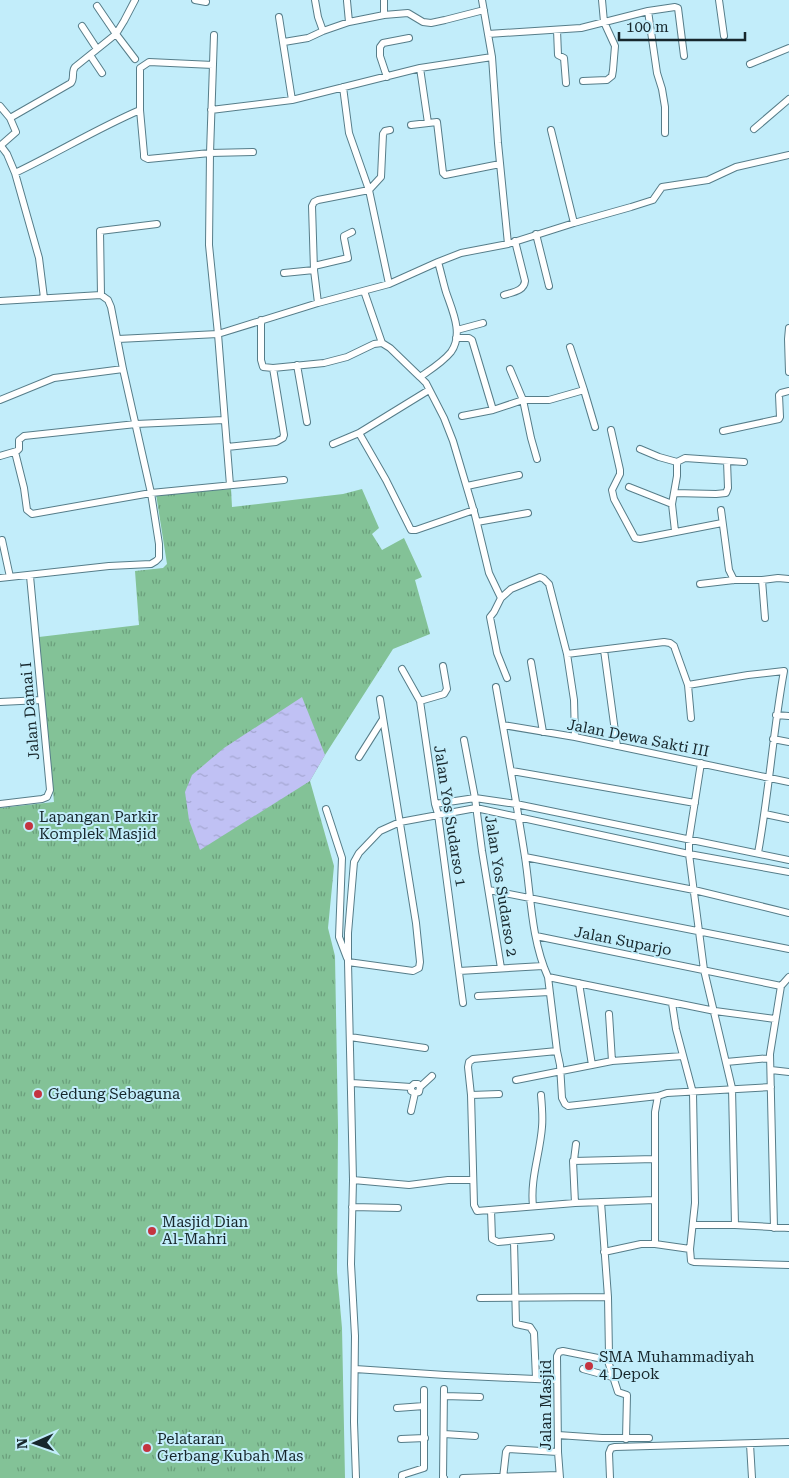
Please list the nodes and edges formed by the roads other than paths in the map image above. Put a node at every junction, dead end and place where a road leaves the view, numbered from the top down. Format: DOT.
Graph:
graph roads {
  1 [pos="135,0"];
  2 [pos="195,0"];
  3 [pos="315,0"];
  4 [pos="384,0"];
  5 [pos="482,0"];
  6 [pos="602,0"];
  7 [pos="677,0"];
  8 [pos="719,0"];
  9 [pos="347,1"];
  10 [pos="206,2"];
  11 [pos="97,6"];
  12 [pos="678,8"];
  13 [pos="484,10"];
  14 [pos="648,11"];
  15 [pos="384,15"];
  16 [pos="279,16"];
  17 [pos="349,22"];
  18 [pos="604,22"];
  19 [pos="82,26"];
  20 [pos="557,30"];
  21 [pos="323,31"];
  22 [pos="116,34"];
  23 [pos="488,34"];
  24 [pos="214,35"];
  25 [pos="724,36"];
  26 [pos="408,38"];
  27 [pos="284,42"];
  28 [pos="789,48"];
  29 [pos="97,49"];
  30 [pos="90,55"];
  31 [pos="684,56"];
  32 [pos="492,57"];
  33 [pos="135,59"];
  34 [pos="750,64"];
  35 [pos="213,65"];
  36 [pos="420,68"];
  37 [pos="102,73"];
  38 [pos="386,76"];
  39 [pos="583,81"];
  40 [pos="566,83"];
  41 [pos="343,87"];
  42 [pos="789,99"];
  43 [pos="292,100"];
  44 [pos="0,106"];
  45 [pos="140,110"];
  46 [pos="211,110"];
  47 [pos="10,118"];
  48 [pos="428,123"];
  49 [pos="411,126"];
  50 [pos="754,129"];
  51 [pos="390,130"];
  52 [pos="551,130"];
  53 [pos="665,133"];
  54 [pos="0,146"];
  55 [pos="253,152"];
  56 [pos="210,153"];
  57 [pos="789,155"];
  58 [pos="500,164"];
  59 [pos="15,173"];
  60 [pos="369,190"];
  61 [pos="574,223"];
  62 [pos="157,224"];
  63 [pos="352,232"];
  64 [pos="536,234"];
  65 [pos="516,241"];
  66 [pos="508,244"];
  67 [pos="438,262"];
  68 [pos="314,268"];
  69 [pos="284,273"];
  70 [pos="389,284"];
  71 [pos="549,286"];
  72 [pos="364,291"];
  73 [pos="101,295"];
  74 [pos="504,295"];
  75 [pos="44,298"];
  76 [pos="0,301"];
  77 [pos="318,303"];
  78 [pos="261,320"];
  79 [pos="483,323"];
  80 [pos="789,328"];
  81 [pos="218,334"];
  82 [pos="456,334"];
  83 [pos="118,339"];
  84 [pos="382,343"];
  85 [pos="570,347"];
  86 [pos="298,365"];
  87 [pos="273,368"];
  88 [pos="123,369"];
  89 [pos="510,369"];
  90 [pos="789,372"];
  91 [pos="420,376"];
  92 [pos="429,390"];
  93 [pos="584,390"];
  94 [pos="789,391"];
  95 [pos="0,400"];
  96 [pos="523,400"];
  97 [pos="493,410"];
  98 [pos="462,416"];
  99 [pos="224,420"];
  100 [pos="306,422"];
  101 [pos="136,424"];
  102 [pos="595,427"];
  103 [pos="611,430"];
  104 [pos="724,431"];
  105 [pos="359,433"];
  106 [pos="333,444"];
  107 [pos="227,447"];
  108 [pos="640,449"];
  109 [pos="15,452"];
  110 [pos="0,456"];
  111 [pos="537,459"];
  112 [pos="727,461"];
  113 [pos="677,462"];
  114 [pos="744,462"];
  115 [pos="519,475"];
  116 [pos="284,480"];
  117 [pos="230,485"];
  118 [pos="467,486"];
  119 [pos="630,487"];
  120 [pos="151,493"];
  121 [pos="674,493"];
  122 [pos="672,504"];
  123 [pos="721,510"];
  124 [pos="475,512"];
  125 [pos="528,513"];
  126 [pos="477,522"];
  127 [pos="722,523"];
  128 [pos="675,531"];
  129 [pos="2,540"];
  130 [pos="30,576"];
  131 [pos="10,577"];
  132 [pos="0,578"];
  133 [pos="789,579"];
  134 [pos="734,580"];
  135 [pos="762,580"];
  136 [pos="700,584"];
  137 [pos="501,598"];
  138 [pos="765,618"];
  139 [pos="604,650"];
  140 [pos="567,654"];
  141 [pos="531,662"];
  142 [pos="443,666"];
  143 [pos="402,669"];
  144 [pos="507,678"];
  145 [pos="688,685"];
  146 [pos="496,687"];
  147 [pos="380,699"];
  148 [pos="42,700"];
  149 [pos="420,701"];
  150 [pos="0,702"];
  151 [pos="776,715"];
  152 [pos="789,716"];
  153 [pos="691,718"];
  154 [pos="383,719"];
  155 [pos="503,725"];
  156 [pos="543,732"];
  157 [pos="575,737"];
  158 [pos="773,739"];
  159 [pos="464,740"];
  160 [pos="789,742"];
  161 [pos="617,746"];
  162 [pos="359,757"];
  163 [pos="701,763"];
  164 [pos="512,771"];
  165 [pos="768,778"];
  166 [pos="789,782"];
  167 [pos="475,798"];
  168 [pos="695,803"];
  169 [pos="0,804"];
  170 [pos="435,804"];
  171 [pos="516,804"];
  172 [pos="476,808"];
  173 [pos="326,809"];
  174 [pos="438,814"];
  175 [pos="765,814"];
  176 [pos="518,818"];
  177 [pos="789,819"];
  178 [pos="400,822"];
  179 [pos="689,839"];
  180 [pos="758,853"];
  181 [pos="689,854"];
  182 [pos="525,857"];
  183 [pos="789,860"];
  184 [pos="789,872"];
  185 [pos="489,890"];
  186 [pos="694,890"];
  187 [pos="530,898"];
  188 [pos="789,913"];
  189 [pos="699,932"];
  190 [pos="536,936"];
  191 [pos="789,949"];
  192 [pos="348,962"];
  193 [pos="543,966"];
  194 [pos="501,968"];
  195 [pos="704,970"];
  196 [pos="460,971"];
  197 [pos="548,977"];
  198 [pos="789,977"];
  199 [pos="579,983"];
  200 [pos="781,986"];
  201 [pos="549,992"];
  202 [pos="478,996"];
  203 [pos="463,1003"];
  204 [pos="672,1003"];
  205 [pos="715,1011"];
  206 [pos="609,1014"];
  207 [pos="775,1019"];
  208 [pos="350,1037"];
  209 [pos="425,1048"];
  210 [pos="557,1051"];
  211 [pos="683,1056"];
  212 [pos="770,1058"];
  213 [pos="612,1061"];
  214 [pos="726,1062"];
  215 [pos="592,1065"];
  216 [pos="771,1070"];
  217 [pos="560,1072"];
  218 [pos="789,1072"];
  219 [pos="432,1076"];
  220 [pos="516,1080"];
  221 [pos="352,1083"];
  222 [pos="771,1087"];
  223 [pos="732,1088"];
  224 [pos="413,1090"];
  225 [pos="693,1092"];
  226 [pos="499,1094"];
  227 [pos="471,1095"];
  228 [pos="541,1095"];
  229 [pos="658,1096"];
  230 [pos="411,1111"];
  231 [pos="576,1144"];
  232 [pos="655,1159"];
  233 [pos="574,1160"];
  234 [pos="353,1180"];
  235 [pos="474,1180"];
  236 [pos="655,1200"];
  237 [pos="601,1202"];
  238 [pos="575,1204"];
  239 [pos="533,1206"];
  240 [pos="352,1207"];
  241 [pos="398,1208"];
  242 [pos="491,1210"];
  243 [pos="692,1225"];
  244 [pos="734,1225"];
  245 [pos="774,1228"];
  246 [pos="789,1228"];
  247 [pos="551,1237"];
  248 [pos="514,1241"];
  249 [pos="655,1244"];
  250 [pos="690,1249"];
  251 [pos="604,1252"];
  252 [pos="789,1265"];
  253 [pos="608,1297"];
  254 [pos="480,1298"];
  255 [pos="516,1299"];
  256 [pos="607,1358"];
  257 [pos="355,1369"];
  258 [pos="583,1369"];
  259 [pos="612,1377"];
  260 [pos="536,1378"];
  261 [pos="557,1380"];
  262 [pos="444,1389"];
  263 [pos="424,1390"];
  264 [pos="444,1396"];
  265 [pos="480,1397"];
  266 [pos="424,1406"];
  267 [pos="397,1408"];
  268 [pos="444,1434"];
  269 [pos="558,1435"];
  270 [pos="475,1436"];
  271 [pos="425,1438"];
  272 [pos="648,1438"];
  273 [pos="401,1439"];
  274 [pos="626,1439"];
  275 [pos="789,1442"];
  276 [pos="750,1444"];
  277 [pos="558,1452"];
  278 [pos="503,1477"];
  279 [pos="559,1477"];
  280 [pos="356,1478"];
  281 [pos="402,1478"];
  282 [pos="444,1478"];
  283 [pos="462,1478"];
  284 [pos="610,1478"];
  285 [pos="752,1478"];
  1 -- 22 [label="street"];
  2 -- 10 [label="street"];
  3 -- 21 [label="street"];
  4 -- 15 [label="street"];
  5 -- 13 [label="street"];
  6 -- 18 [label="street"];
  7 -- 12 [label="street"];
  8 -- 25 [label="street"];
  9 -- 17 [label="street"];
  11 -- 22 [label="street"];
  12 -- 14 [label="street"];
  12 -- 31 [label="street"];
  13 -- 15 [label="street"];
  13 -- 23 [label="street"];
  14 -- 18 [label="street"];
  14 -- 53 [label="street"];
  15 -- 17 [label="street"];
  16 -- 27 [label="street"];
  17 -- 21 [label="street"];
  18 -- 20 [label="street"];
  18 -- 39 [label="street"];
  19 -- 29 [label="street"];
  20 -- 23 [label="street"];
  20 -- 40 [label="street"];
  21 -- 27 [label="street"];
  22 -- 29 [label="street"];
  22 -- 33 [label="street"];
  23 -- 32 [label="street"];
  24 -- 35 [label="street"];
  26 -- 38 [label="street"];
  27 -- 43 [label="street"];
  28 -- 34 [label="street"];
  29 -- 30 [label="street"];
  30 -- 37 [label="street"];
  30 -- 47 [label="street"];
  32 -- 36 [label="street"];
  32 -- 58 [label="street"];
  35 -- 45 [label="street"];
  35 -- 46 [label="street"];
  36 -- 38 [label="street"];
  36 -- 48 [label="street"];
  38 -- 41 [label="street"];
  41 -- 43 [label="street"];
  41 -- 60 [label="street"];
  42 -- 50 [label="street"];
  43 -- 46 [label="street"];
  44 -- 47 [label="street"];
  45 -- 56 [label="street"];
  45 -- 59 [label="street"];
  46 -- 56 [label="street"];
  47 -- 54 [label="street"];
  48 -- 49 [label="street"];
  48 -- 58 [label="street"];
  51 -- 60 [label="street"];
  52 -- 61 [label="street"];
  54 -- 59 [label="street"];
  55 -- 56 [label="street"];
  56 -- 81 [label="street"];
  57 -- 61 [label="street"];
  58 -- 66 [label="street"];
  59 -- 75 [label="street"];
  60 -- 68 [label="street"];
  60 -- 70 [label="street"];
  61 -- 64 [label="street"];
  62 -- 73 [label="street"];
  63 -- 68 [label="street"];
  64 -- 65 [label="street"];
  64 -- 71 [label="street"];
  65 -- 66 [label="street"];
  65 -- 74 [label="street"];
  66 -- 67 [label="street"];
  67 -- 70 [label="street"];
  67 -- 82 [label="street"];
  68 -- 69 [label="street"];
  68 -- 77 [label="street"];
  70 -- 72 [label="street"];
  72 -- 77 [label="street"];
  72 -- 84 [label="street"];
  73 -- 75 [label="street"];
  73 -- 83 [label="street"];
  75 -- 76 [label="street"];
  77 -- 78 [label="street"];
  78 -- 81 [label="street"];
  78 -- 87 [label="street"];
  79 -- 82 [label="street"];
  80 -- 90 [label="street"];
  81 -- 83 [label="street"];
  81 -- 99 [label="street"];
  82 -- 91 [label="street"];
  82 -- 97 [label="street"];
  83 -- 88 [label="street"];
  84 -- 86 [label="street"];
  84 -- 91 [label="street"];
  85 -- 93 [label="street"];
  86 -- 87 [label="street"];
  86 -- 100 [label="street"];
  87 -- 107 [label="street"];
  88 -- 95 [label="street"];
  88 -- 101 [label="street"];
  89 -- 96 [label="street"];
  91 -- 92 [label="street"];
  92 -- 105 [label="street"];
  92 -- 118 [label="street"];
  93 -- 96 [label="street"];
  93 -- 102 [label="street"];
  94 -- 104 [label="street"];
  96 -- 97 [label="street"];
  96 -- 111 [label="street"];
  97 -- 98 [label="street"];
  99 -- 101 [label="street"];
  99 -- 107 [label="street"];
  101 -- 109 [label="street"];
  101 -- 120 [label="street"];
  103 -- 128 [label="street"];
  105 -- 106 [label="street"];
  105 -- 124 [label="street"];
  107 -- 117 [label="street"];
  108 -- 113 [label="street"];
  109 -- 110 [label="street"];
  109 -- 120 [label="street"];
  112 -- 113 [label="street"];
  112 -- 114 [label="street"];
  112 -- 121 [label="street"];
  113 -- 121 [label="street"];
  115 -- 118 [label="street"];
  116 -- 117 [label="street"];
  117 -- 120 [label="street"];
  118 -- 124 [label="street"];
  119 -- 122 [label="street"];
  120 -- 130 [label="street"];
  121 -- 122 [label="street"];
  122 -- 128 [label="street"];
  123 -- 127 [label="street"];
  124 -- 126 [label="street"];
  125 -- 126 [label="street"];
  126 -- 137 [label="street"];
  127 -- 128 [label="street"];
  127 -- 134 [label="street"];
  129 -- 131 [label="street"];
  130 -- 131 [label="street"];
  130 -- 148 [label="street, Jalan Damai I"];
  131 -- 132 [label="street"];
  133 -- 135 [label="street"];
  134 -- 135 [label="street"];
  134 -- 136 [label="street"];
  135 -- 138 [label="street"];
  137 -- 140 [label="street"];
  137 -- 144 [label="street"];
  139 -- 140 [label="street"];
  139 -- 145 [label="street"];
  139 -- 161 [label="street"];
  140 -- 157 [label="street"];
  141 -- 156 [label="street"];
  142 -- 149 [label="street"];
  143 -- 149 [label="street, Jalan Yos Sudarso 1"];
  145 -- 151 [label="street"];
  145 -- 153 [label="street"];
  146 -- 155 [label="street"];
  147 -- 154 [label="street"];
  148 -- 150 [label="street"];
  148 -- 169 [label="street, Jalan Damai I"];
  149 -- 170 [label="street, Jalan Yos Sudarso 1"];
  151 -- 152 [label="street"];
  151 -- 158 [label="street"];
  154 -- 162 [label="street"];
  154 -- 178 [label="street"];
  155 -- 156 [label="street, Jalan Dewa Sakti III"];
  155 -- 164 [label="street"];
  156 -- 157 [label="street, Jalan Dewa Sakti III"];
  157 -- 161 [label="street, Jalan Dewa Sakti III"];
  158 -- 160 [label="street"];
  158 -- 165 [label="street"];
  159 -- 167 [label="street, Jalan Yos Sudarso 2"];
  161 -- 163 [label="street, Jalan Dewa Sakti III"];
  163 -- 165 [label="street, Jalan Dewa Sakti III"];
  163 -- 168 [label="street"];
  164 -- 168 [label="street"];
  164 -- 171 [label="street"];
  165 -- 166 [label="street, Jalan Dewa Sakti III"];
  165 -- 175 [label="street"];
  167 -- 170 [label="street"];
  167 -- 171 [label="street"];
  167 -- 172 [label="street, Jalan Yos Sudarso 2"];
  168 -- 179 [label="street"];
  170 -- 174 [label="street, Jalan Yos Sudarso 1"];
  171 -- 176 [label="street"];
  171 -- 179 [label="street"];
  172 -- 174 [label="street"];
  172 -- 176 [label="street"];
  172 -- 185 [label="street, Jalan Yos Sudarso 2"];
  173 -- 192 [label="street"];
  174 -- 178 [label="street"];
  174 -- 196 [label="street, Jalan Yos Sudarso 1"];
  175 -- 177 [label="street"];
  175 -- 180 [label="street"];
  176 -- 181 [label="street"];
  176 -- 182 [label="street"];
  178 -- 192 [label="street"];
  178 -- 192 [label="street"];
  179 -- 180 [label="street"];
  179 -- 181 [label="street"];
  180 -- 183 [label="street"];
  181 -- 184 [label="street"];
  181 -- 186 [label="street"];
  182 -- 186 [label="street"];
  182 -- 187 [label="street"];
  185 -- 187 [label="street"];
  185 -- 194 [label="street, Jalan Yos Sudarso 2"];
  186 -- 188 [label="street"];
  186 -- 189 [label="street"];
  187 -- 189 [label="street"];
  187 -- 190 [label="street"];
  189 -- 191 [label="street"];
  189 -- 195 [label="street"];
  190 -- 193 [label="street"];
  190 -- 195 [label="street, Jalan Suparjo"];
  192 -- 208 [label="street"];
  193 -- 194 [label="street"];
  193 -- 197 [label="street"];
  194 -- 196 [label="street"];
  195 -- 200 [label="street, Jalan Suparjo"];
  195 -- 205 [label="street"];
  196 -- 203 [label="street, Jalan Yos Sudarso 1"];
  197 -- 199 [label="street"];
  197 -- 201 [label="street"];
  198 -- 200 [label="street"];
  199 -- 204 [label="street"];
  199 -- 215 [label="street"];
  200 -- 207 [label="street"];
  201 -- 202 [label="street"];
  201 -- 210 [label="street"];
  204 -- 205 [label="street"];
  204 -- 211 [label="street"];
  205 -- 207 [label="street"];
  205 -- 214 [label="street"];
  206 -- 213 [label="street"];
  207 -- 212 [label="street"];
  208 -- 209 [label="street"];
  208 -- 221 [label="street"];
  210 -- 217 [label="street"];
  210 -- 227 [label="street"];
  211 -- 213 [label="street"];
  211 -- 225 [label="street"];
  212 -- 214 [label="street"];
  212 -- 216 [label="street"];
  213 -- 215 [label="street"];
  214 -- 223 [label="street"];
  215 -- 217 [label="street"];
  216 -- 218 [label="street"];
  216 -- 222 [label="street"];
  217 -- 220 [label="street"];
  217 -- 229 [label="street"];
  219 -- 224 [label="street"];
  221 -- 224 [label="street"];
  221 -- 234 [label="street"];
  222 -- 223 [label="street"];
  222 -- 245 [label="street"];
  223 -- 225 [label="street"];
  223 -- 244 [label="street"];
  224 -- 230 [label="street"];
  225 -- 229 [label="street"];
  225 -- 243 [label="street"];
  226 -- 227 [label="street"];
  227 -- 235 [label="street"];
  228 -- 239 [label="street"];
  229 -- 232 [label="street"];
  231 -- 233 [label="street"];
  232 -- 233 [label="street"];
  232 -- 236 [label="street"];
  233 -- 238 [label="street"];
  234 -- 235 [label="street"];
  234 -- 240 [label="street"];
  235 -- 242 [label="street"];
  236 -- 237 [label="street"];
  236 -- 249 [label="street"];
  237 -- 238 [label="street"];
  237 -- 251 [label="street"];
  238 -- 239 [label="street"];
  239 -- 242 [label="street"];
  240 -- 241 [label="street"];
  240 -- 257 [label="street"];
  242 -- 248 [label="street"];
  243 -- 244 [label="street"];
  243 -- 250 [label="street"];
  244 -- 245 [label="street"];
  245 -- 246 [label="street"];
  247 -- 248 [label="street"];
  248 -- 255 [label="street"];
  249 -- 250 [label="street"];
  249 -- 251 [label="street"];
  250 -- 252 [label="street"];
  251 -- 253 [label="street"];
  253 -- 255 [label="street"];
  253 -- 256 [label="street"];
  254 -- 255 [label="street"];
  255 -- 260 [label="street"];
  256 -- 259 [label="street"];
  256 -- 261 [label="street, Jalan Masjid"];
  257 -- 260 [label="street"];
  257 -- 280 [label="street"];
  258 -- 259 [label="street"];
  259 -- 274 [label="street"];
  260 -- 261 [label="street"];
  261 -- 269 [label="street, Jalan Masjid"];
  262 -- 264 [label="street"];
  263 -- 266 [label="street"];
  264 -- 265 [label="street"];
  264 -- 268 [label="street"];
  266 -- 267 [label="street"];
  266 -- 271 [label="street"];
  268 -- 270 [label="street"];
  268 -- 282 [label="street"];
  269 -- 274 [label="street"];
  269 -- 277 [label="street, Jalan Masjid"];
  271 -- 273 [label="street"];
  271 -- 281 [label="street"];
  272 -- 274 [label="street"];
  275 -- 276 [label="street"];
  276 -- 284 [label="street"];
  276 -- 285 [label="street"];
  277 -- 278 [label="street"];
  277 -- 279 [label="street, Jalan Masjid"];
  278 -- 279 [label="street"];
  278 -- 283 [label="street"];
}
